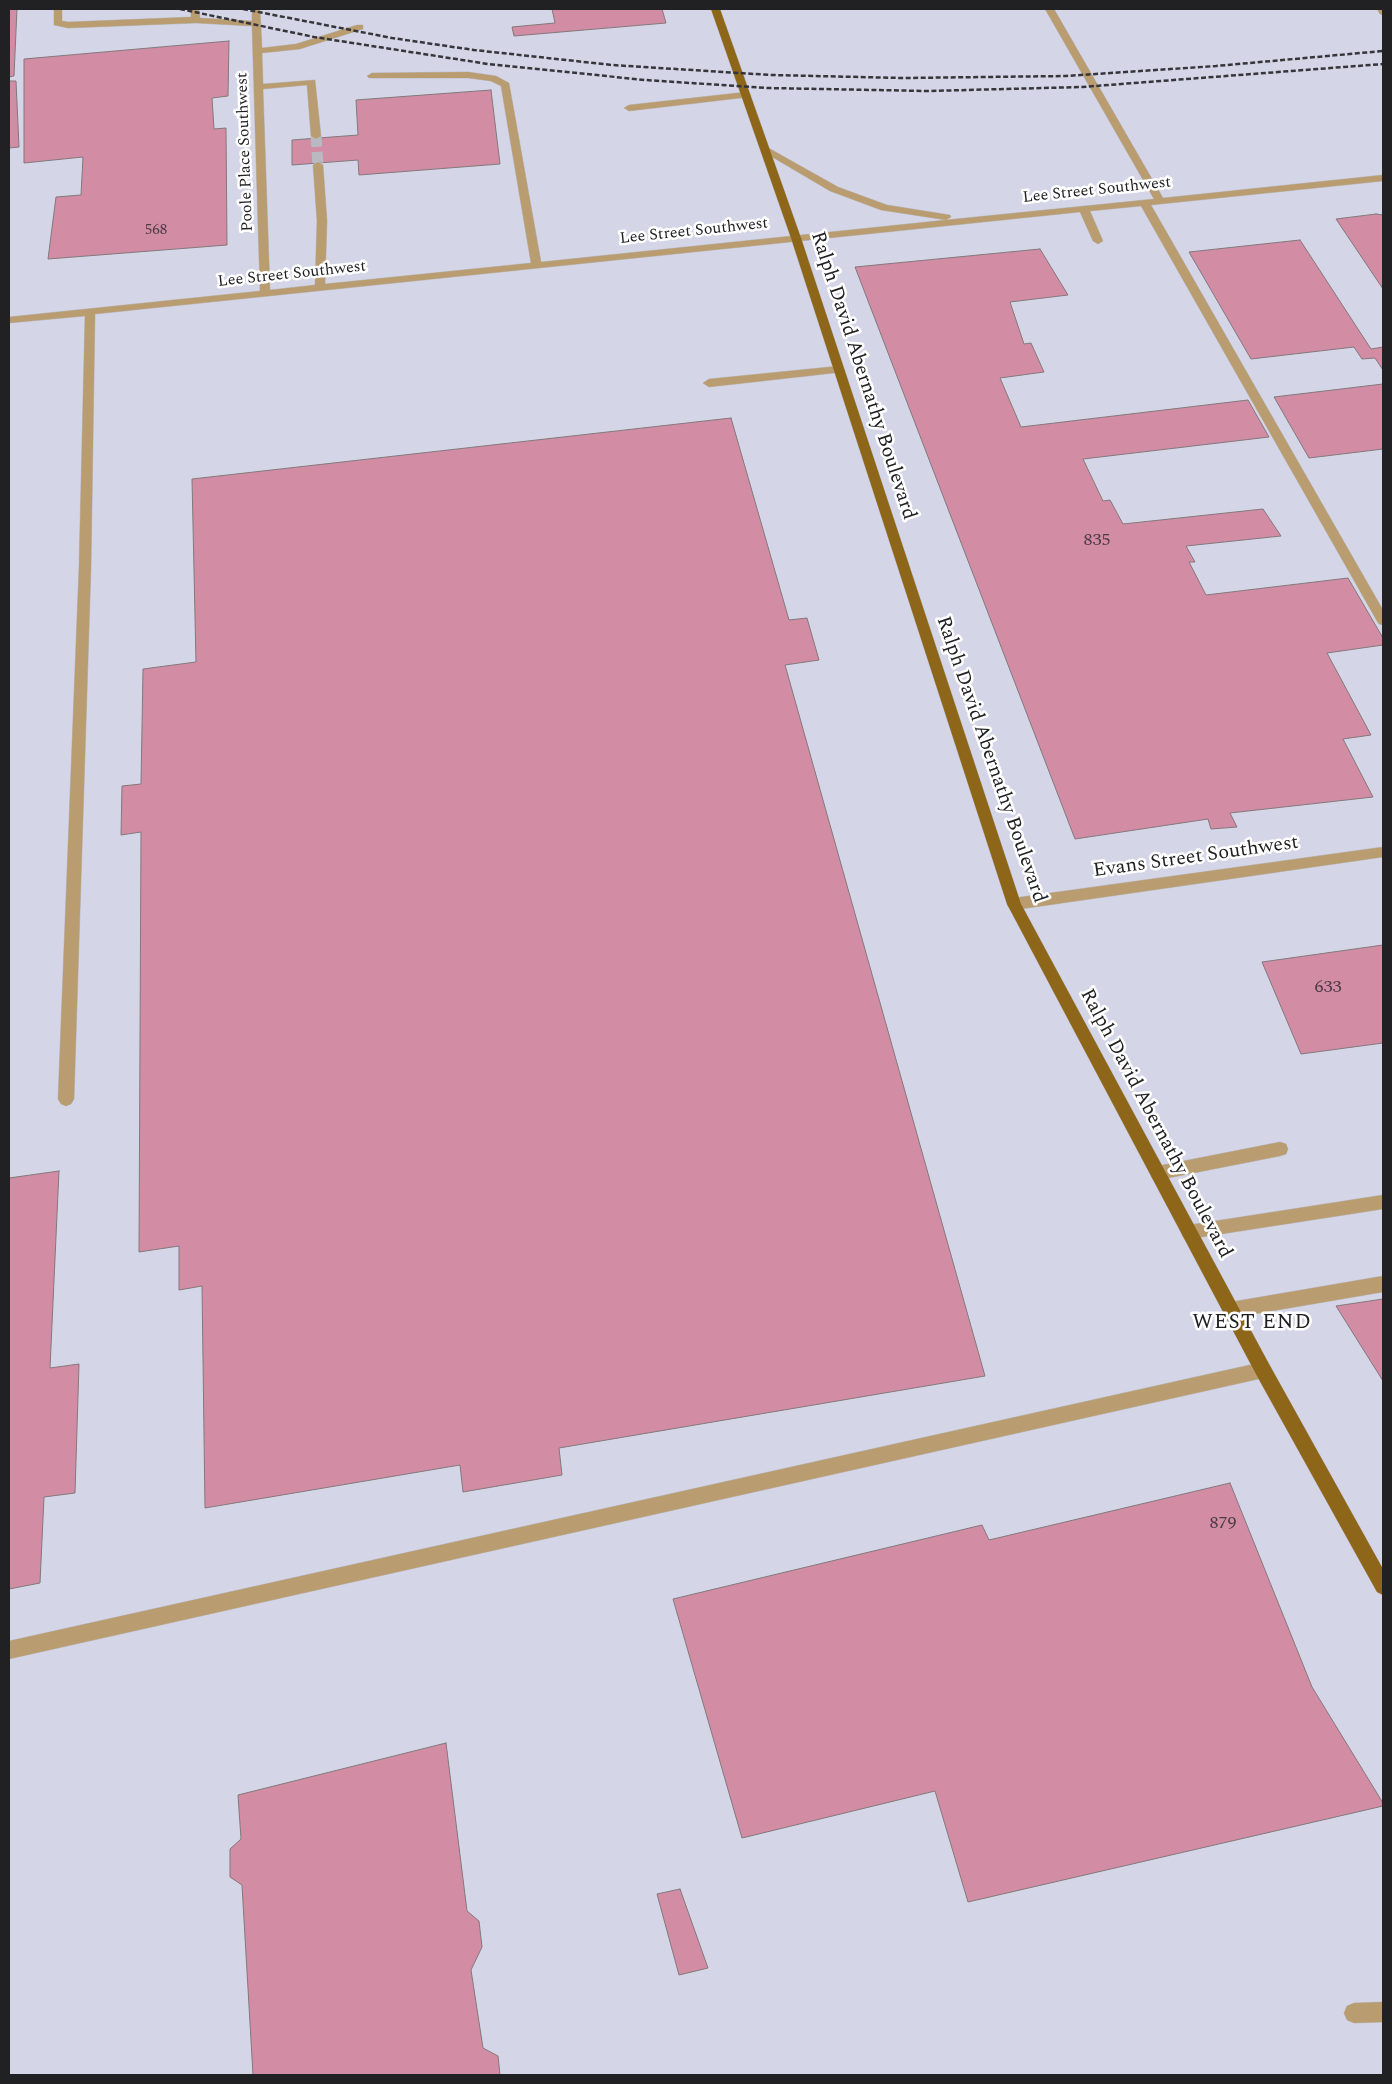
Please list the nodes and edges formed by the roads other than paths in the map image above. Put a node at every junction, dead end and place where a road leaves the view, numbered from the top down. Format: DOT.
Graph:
graph roads {
  1 [pos="58,9"];
  2 [pos="195,9"];
  3 [pos="256,9"];
  4 [pos="715,9"];
  5 [pos="1050,9"];
  6 [pos="1380,9"];
  7 [pos="1383,12"];
  8 [pos="196,20"];
  9 [pos="257,24"];
  10 [pos="360,27"];
  11 [pos="257,52"];
  12 [pos="372,76"];
  13 [pos="258,87"];
  14 [pos="746,95"];
  15 [pos="629,108"];
  16 [pos="316,136"];
  17 [pos="764,149"];
  18 [pos="318,165"];
  19 [pos="1383,178"];
  20 [pos="1160,201"];
  21 [pos="1144,202"];
  22 [pos="1084,209"];
  23 [pos="967,220"];
  24 [pos="796,238"];
  25 [pos="1098,241"];
  26 [pos="537,266"];
  27 [pos="320,289"];
  28 [pos="265,294"];
  29 [pos="90,312"];
  30 [pos="9,320"];
  31 [pos="839,370"];
  32 [pos="709,383"];
  33 [pos="1383,621"];
  34 [pos="1383,852"];
  35 [pos="1014,904"];
  36 [pos="66,1099"];
  37 [pos="1280,1150"];
  38 [pos="1158,1173"];
  39 [pos="1383,1202"];
  40 [pos="1189,1232"];
  41 [pos="1383,1284"];
  42 [pos="1231,1310"];
  43 [pos="1263,1370"];
  44 [pos="1383,1586"];
  45 [pos="9,1650"];
  46 [pos="1383,2012"];
  47 [pos="1354,2013"];
  1 -- 8 [label="street"];
  2 -- 8 [label="street"];
  3 -- 9 [label="street, Poole Place Southwest"];
  4 -- 14 [label="main road, Ralph David Abernathy Boulevard"];
  5 -- 20 [label="street"];
  6 -- 7 [label="street"];
  8 -- 9 [label="street"];
  9 -- 11 [label="street, Poole Place Southwest"];
  10 -- 11 [label="street"];
  11 -- 13 [label="street, Poole Place Southwest"];
  12 -- 26 [label="street"];
  13 -- 16 [label="street"];
  13 -- 28 [label="street, Poole Place Southwest"];
  14 -- 15 [label="street"];
  14 -- 17 [label="main road, Ralph David Abernathy Boulevard"];
  17 -- 23 [label="street"];
  17 -- 24 [label="main road, Ralph David Abernathy Boulevard"];
  18 -- 27 [label="street"];
  19 -- 20 [label="street, Lee Street Southwest"];
  20 -- 21 [label="street, Lee Street Southwest"];
  21 -- 22 [label="street, Lee Street Southwest"];
  21 -- 33 [label="street"];
  22 -- 23 [label="street, Lee Street Southwest"];
  22 -- 25 [label="street"];
  23 -- 24 [label="street, Lee Street Southwest"];
  24 -- 26 [label="street, Lee Street Southwest"];
  24 -- 31 [label="main road, Ralph David Abernathy Boulevard"];
  26 -- 27 [label="street, Lee Street Southwest"];
  27 -- 28 [label="street, Lee Street Southwest"];
  28 -- 29 [label="street, Lee Street Southwest"];
  29 -- 30 [label="street, Lee Street Southwest"];
  29 -- 36 [label="street"];
  31 -- 32 [label="street"];
  31 -- 35 [label="main road, Ralph David Abernathy Boulevard"];
  34 -- 35 [label="street, Evans Street Southwest"];
  35 -- 38 [label="main road, Ralph David Abernathy Boulevard"];
  37 -- 38 [label="street"];
  38 -- 40 [label="main road, Ralph David Abernathy Boulevard"];
  39 -- 40 [label="street"];
  40 -- 42 [label="main road, Ralph David Abernathy Boulevard"];
  41 -- 42 [label="street"];
  42 -- 43 [label="main road, Ralph David Abernathy Boulevard"];
  43 -- 44 [label="main road, Ralph David Abernathy Boulevard"];
  43 -- 45 [label="street"];
  46 -- 47 [label="street"];
}
